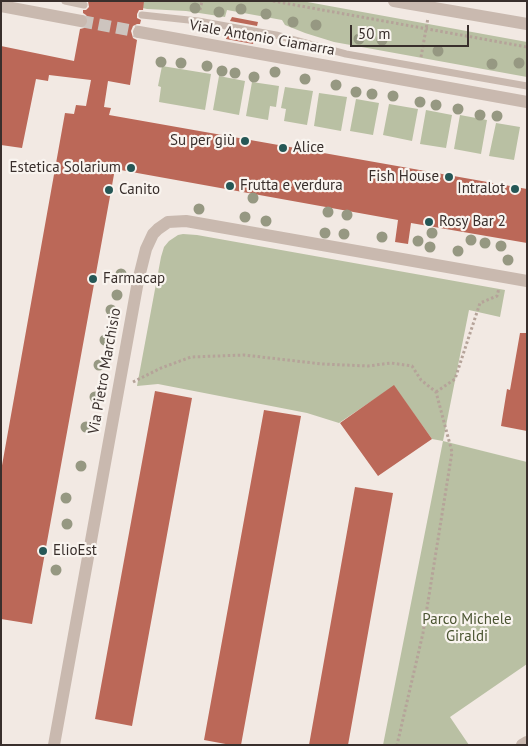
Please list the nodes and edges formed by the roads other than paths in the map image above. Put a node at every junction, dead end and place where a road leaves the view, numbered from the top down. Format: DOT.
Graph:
graph roads {
  1 [pos="65,1"];
  2 [pos="394,1"];
  3 [pos="418,3"];
  4 [pos="84,5"];
  5 [pos="1,6"];
  6 [pos="142,15"];
  7 [pos="81,21"];
  8 [pos="527,24"];
  9 [pos="139,32"];
  10 [pos="527,86"];
  11 [pos="527,102"];
  12 [pos="527,281"];
  13 [pos="527,742"];
  14 [pos="54,745"];
  15 [pos="522,745"];
  1 -- 4 [label="lane"];
  2 -- 3 [label="street"];
  3 -- 8 [label="street"];
  5 -- 7 [label="street"];
  6 -- 10 [label="lane, Viale Antonio Ciamarra"];
  9 -- 11 [label="street, Viale Antonio Ciamarra"];
  12 -- 14 [label="street, Via Pietro Marchisio"];
  13 -- 15 [label="street"];
}
